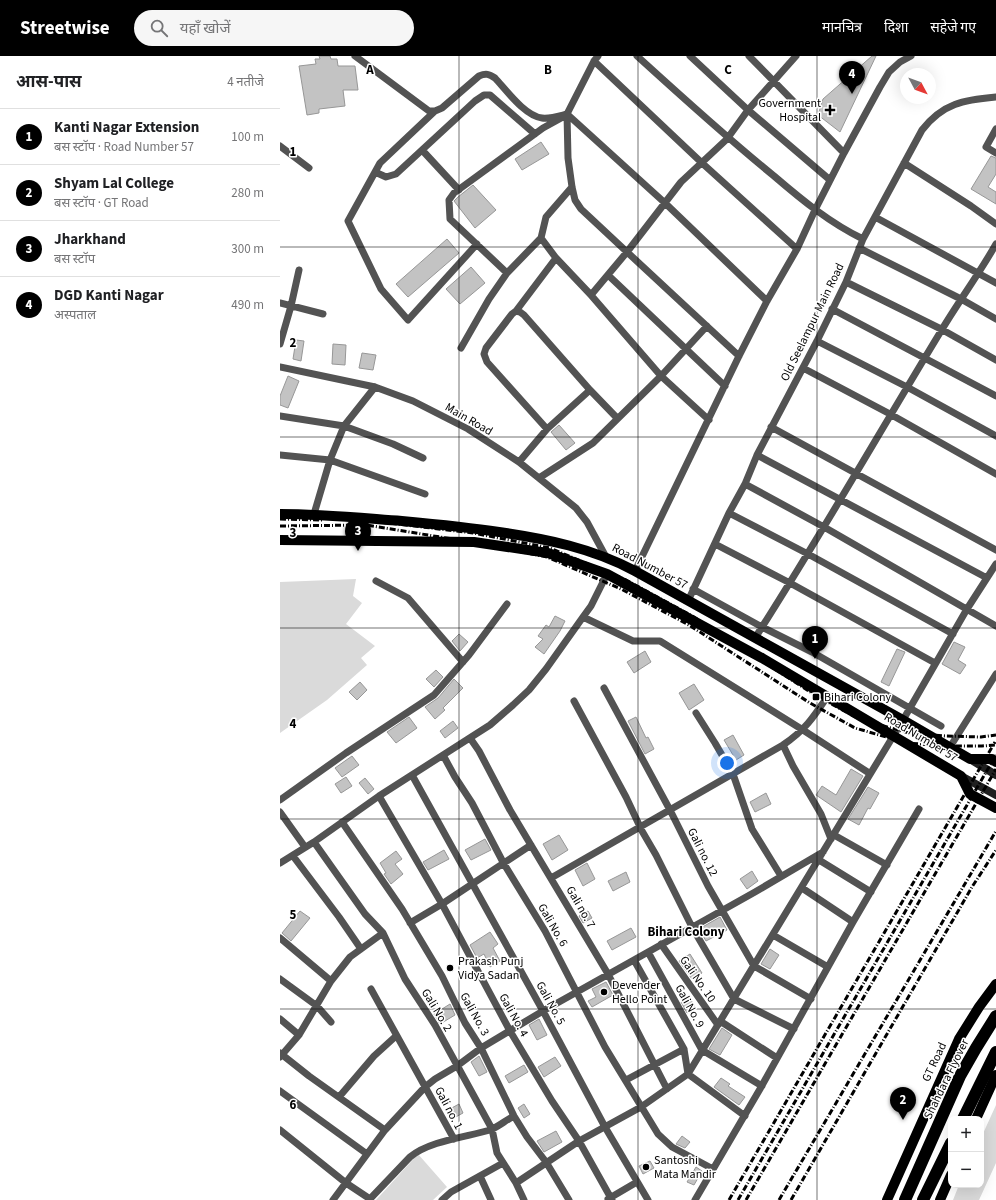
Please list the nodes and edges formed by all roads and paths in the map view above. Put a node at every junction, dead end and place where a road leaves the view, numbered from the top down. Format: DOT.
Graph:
graph roads {
  1 [pos="355,56"];
  2 [pos="637,56"];
  3 [pos="690,56"];
  4 [pos="749,56"];
  5 [pos="796,56"];
  6 [pos="911,56"];
  7 [pos="596,59"];
  8 [pos="773,82"];
  9 [pos="996,97"];
  10 [pos="748,110"];
  11 [pos="435,112"];
  12 [pos="567,114"];
  13 [pos="996,129"];
  14 [pos="535,134"];
  15 [pos="728,139"];
  16 [pos="280,146"];
  17 [pos="422,150"];
  18 [pos="844,153"];
  19 [pos="996,153"];
  20 [pos="702,163"];
  21 [pos="904,164"];
  22 [pos="309,168"];
  23 [pos="375,172"];
  24 [pos="830,180"];
  25 [pos="572,187"];
  26 [pos="459,190"];
  27 [pos="666,203"];
  28 [pos="815,210"];
  29 [pos="875,217"];
  30 [pos="996,224"];
  31 [pos="541,238"];
  32 [pos="862,240"];
  33 [pos="477,244"];
  34 [pos="996,244"];
  35 [pos="859,248"];
  36 [pos="796,249"];
  37 [pos="627,252"];
  38 [pos="556,258"];
  39 [pos="299,270"];
  40 [pos="507,273"];
  41 [pos="979,273"];
  42 [pos="608,275"];
  43 [pos="846,282"];
  44 [pos="996,283"];
  45 [pos="590,294"];
  46 [pos="961,299"];
  47 [pos="767,301"];
  48 [pos="280,303"];
  49 [pos="291,306"];
  50 [pos="832,309"];
  51 [pos="516,311"];
  52 [pos="324,314"];
  53 [pos="996,319"];
  54 [pos="707,326"];
  55 [pos="941,330"];
  56 [pos="817,341"];
  57 [pos="280,344"];
  58 [pos="461,348"];
  59 [pos="686,349"];
  60 [pos="739,356"];
  61 [pos="925,357"];
  62 [pos="996,360"];
  63 [pos="280,367"];
  64 [pos="802,368"];
  65 [pos="661,376"];
  66 [pos="725,386"];
  67 [pos="375,387"];
  68 [pos="907,387"];
  69 [pos="590,390"];
  70 [pos="996,396"];
  71 [pos="890,414"];
  72 [pos="280,416"];
  73 [pos="618,418"];
  74 [pos="709,420"];
  75 [pos="344,426"];
  76 [pos="771,427"];
  77 [pos="547,429"];
  78 [pos="996,436"];
  79 [pos="280,455"];
  80 [pos="757,456"];
  81 [pos="423,458"];
  82 [pos="330,460"];
  83 [pos="519,462"];
  84 [pos="856,472"];
  85 [pos="996,474"];
  86 [pos="539,478"];
  87 [pos="745,484"];
  88 [pos="425,494"];
  89 [pos="840,500"];
  90 [pos="729,513"];
  91 [pos="280,514"];
  92 [pos="314,514"];
  93 [pos="824,527"];
  94 [pos="280,540"];
  95 [pos="715,544"];
  96 [pos="996,550"];
  97 [pos="808,554"];
  98 [pos="606,557"];
  99 [pos="996,564"];
  100 [pos="635,571"];
  101 [pos="607,574"];
  102 [pos="987,578"];
  103 [pos="376,581"];
  104 [pos="790,583"];
  105 [pos="693,589"];
  106 [pos="688,601"];
  107 [pos="507,604"];
  108 [pos="967,609"];
  109 [pos="583,617"];
  110 [pos="996,626"];
  111 [pos="762,627"];
  112 [pos="953,634"];
  113 [pos="755,638"];
  114 [pos="463,662"];
  115 [pos="934,664"];
  116 [pos="996,674"];
  117 [pos="604,688"];
  118 [pos="827,697"];
  119 [pos="574,701"];
  120 [pos="910,707"];
  121 [pos="696,713"];
  122 [pos="903,720"];
  123 [pos="941,726"];
  124 [pos="803,730"];
  125 [pos="893,736"];
  126 [pos="470,738"];
  127 [pos="783,745"];
  128 [pos="950,747"];
  129 [pos="443,755"];
  130 [pos="970,759"];
  131 [pos="996,762"];
  132 [pos="870,773"];
  133 [pos="733,774"];
  134 [pos="412,775"];
  135 [pos="996,775"];
  136 [pos="961,776"];
  137 [pos="996,795"];
  138 [pos="379,796"];
  139 [pos="280,800"];
  140 [pos="996,808"];
  141 [pos="919,809"];
  142 [pos="670,810"];
  143 [pos="280,812"];
  144 [pos="342,822"];
  145 [pos="640,826"];
  146 [pos="833,837"];
  147 [pos="314,842"];
  148 [pos="531,845"];
  149 [pos="306,847"];
  150 [pos="824,852"];
  151 [pos="293,856"];
  152 [pos="819,860"];
  153 [pos="281,861"];
  154 [pos="504,864"];
  155 [pos="887,865"];
  156 [pos="781,876"];
  157 [pos="551,878"];
  158 [pos="472,884"];
  159 [pos="802,888"];
  160 [pos="871,892"];
  161 [pos="442,904"];
  162 [pos="722,910"];
  163 [pos="853,922"];
  164 [pos="410,923"];
  165 [pos="692,927"];
  166 [pos="383,933"];
  167 [pos="773,935"];
  168 [pos="280,938"];
  169 [pos="661,944"];
  170 [pos="361,948"];
  171 [pos="648,952"];
  172 [pos="634,960"];
  173 [pos="754,966"];
  174 [pos="828,967"];
  175 [pos="608,974"];
  176 [pos="280,979"];
  177 [pos="330,981"];
  178 [pos="996,984"];
  179 [pos="371,989"];
  180 [pos="576,992"];
  181 [pos="734,999"];
  182 [pos="811,999"];
  183 [pos="317,1006"];
  184 [pos="543,1011"];
  185 [pos="996,1016"];
  186 [pos="280,1019"];
  187 [pos="331,1022"];
  188 [pos="719,1023"];
  189 [pos="794,1029"];
  190 [pos="510,1031"];
  191 [pos="300,1035"];
  192 [pos="396,1036"];
  193 [pos="481,1048"];
  194 [pos="684,1049"];
  195 [pos="702,1050"];
  196 [pos="996,1052"];
  197 [pos="281,1054"];
  198 [pos="777,1058"];
  199 [pos="655,1064"];
  200 [pos="457,1066"];
  201 [pos="688,1074"];
  202 [pos="996,1075"];
  203 [pos="626,1080"];
  204 [pos="762,1086"];
  205 [pos="425,1087"];
  206 [pos="667,1089"];
  207 [pos="280,1091"];
  208 [pos="339,1097"];
  209 [pos="641,1107"];
  210 [pos="514,1116"];
  211 [pos="745,1116"];
  212 [pos="964,1116"];
  213 [pos="977,1116"];
  214 [pos="606,1127"];
  215 [pos="280,1130"];
  216 [pos="385,1130"];
  217 [pos="492,1130"];
  218 [pos="454,1139"];
  219 [pos="579,1141"];
  220 [pos="948,1149"];
  221 [pos="367,1154"];
  222 [pos="546,1162"];
  223 [pos="503,1163"];
  224 [pos="713,1169"];
  225 [pos="480,1176"];
  226 [pos="637,1182"];
  227 [pos="948,1182"];
  228 [pos="346,1183"];
  229 [pos="516,1183"];
  230 [pos="610,1199"];
  231 [pos="334,1200"];
  232 [pos="369,1200"];
  233 [pos="442,1200"];
  234 [pos="491,1200"];
  235 [pos="524,1200"];
  236 [pos="570,1200"];
  237 [pos="648,1200"];
  238 [pos="695,1200"];
  239 [pos="887,1200"];
  240 [pos="905,1200"];
  241 [pos="923,1200"];
  242 [pos="940,1200"];
  1 -- 11 [label="street"];
  2 -- 15 [label="street"];
  3 -- 10 [label="street"];
  4 -- 8 [label="street"];
  5 -- 8 [label="street"];
  6 -- 18 [label="street"];
  7 -- 12 [label="street"];
  7 -- 20 [label="street"];
  8 -- 10 [label="street"];
  8 -- 18 [label="street"];
  9 -- 21 [label="street, Old Seelampur Main Road"];
  10 -- 15 [label="street"];
  10 -- 24 [label="street"];
  11 -- 12 [label="street"];
  11 -- 23 [label="street"];
  12 -- 14 [label="street"];
  12 -- 25 [label="street"];
  12 -- 27 [label="street"];
  13 -- 19 [label="street"];
  14 -- 17 [label="street"];
  14 -- 26 [label="street"];
  15 -- 20 [label="street"];
  15 -- 28 [label="street"];
  16 -- 22 [label="street"];
  17 -- 23 [label="street"];
  17 -- 26 [label="street"];
  18 -- 24 [label="street"];
  20 -- 27 [label="street"];
  20 -- 36 [label="street"];
  21 -- 29 [label="street, Old Seelampur Main Road"];
  21 -- 30 [label="street"];
  23 -- 33 [label="street"];
  24 -- 28 [label="street"];
  25 -- 31 [label="street"];
  25 -- 37 [label="street"];
  26 -- 33 [label="street"];
  27 -- 37 [label="street"];
  27 -- 47 [label="street"];
  28 -- 32 [label="street"];
  28 -- 36 [label="street"];
  29 -- 32 [label="street, Old Seelampur Main Road"];
  29 -- 41 [label="street"];
  31 -- 38 [label="street"];
  31 -- 40 [label="street"];
  32 -- 35 [label="street, Old Seelampur Main Road"];
  33 -- 40 [label="street"];
  34 -- 41 [label="street"];
  35 -- 43 [label="street, Old Seelampur Main Road"];
  35 -- 46 [label="street"];
  36 -- 47 [label="street"];
  37 -- 42 [label="street"];
  37 -- 54 [label="street"];
  38 -- 45 [label="street"];
  38 -- 51 [label="street"];
  39 -- 49 [label="street"];
  40 -- 58 [label="street"];
  41 -- 44 [label="street"];
  41 -- 46 [label="street"];
  42 -- 45 [label="street"];
  42 -- 59 [label="street"];
  43 -- 50 [label="street, Old Seelampur Main Road"];
  43 -- 55 [label="street"];
  45 -- 65 [label="street"];
  46 -- 53 [label="street"];
  46 -- 55 [label="street"];
  47 -- 60 [label="street"];
  48 -- 49 [label="street"];
  49 -- 52 [label="street"];
  49 -- 57 [label="street"];
  50 -- 56 [label="street, Old Seelampur Main Road"];
  50 -- 61 [label="street"];
  51 -- 69 [label="street"];
  51 -- 77 [label="street"];
  54 -- 59 [label="street"];
  54 -- 60 [label="street"];
  55 -- 61 [label="street"];
  55 -- 62 [label="street"];
  56 -- 64 [label="street, Old Seelampur Main Road"];
  56 -- 68 [label="street"];
  59 -- 65 [label="street"];
  59 -- 66 [label="street"];
  60 -- 66 [label="street"];
  61 -- 68 [label="street"];
  61 -- 70 [label="street"];
  63 -- 67 [label="street, Main Road"];
  64 -- 71 [label="street"];
  64 -- 76 [label="street, Old Seelampur Main Road"];
  65 -- 73 [label="street"];
  65 -- 74 [label="street"];
  66 -- 74 [label="street"];
  67 -- 75 [label="street"];
  67 -- 83 [label="street, Main Road"];
  68 -- 71 [label="street"];
  68 -- 78 [label="street"];
  69 -- 73 [label="street"];
  69 -- 77 [label="street"];
  71 -- 84 [label="street"];
  71 -- 85 [label="street"];
  72 -- 75 [label="street"];
  73 -- 86 [label="street"];
  74 -- 100 [label="street"];
  75 -- 81 [label="street"];
  75 -- 82 [label="street"];
  76 -- 80 [label="street, Old Seelampur Main Road"];
  76 -- 84 [label="street"];
  77 -- 83 [label="street"];
  79 -- 82 [label="street"];
  80 -- 87 [label="street, Old Seelampur Main Road"];
  80 -- 89 [label="street"];
  82 -- 88 [label="street"];
  82 -- 92 [label="street"];
  83 -- 86 [label="street, Main Road"];
  84 -- 89 [label="street"];
  84 -- 96 [label="street"];
  86 -- 98 [label="street, Main Road"];
  87 -- 90 [label="street, Old Seelampur Main Road"];
  87 -- 93 [label="street"];
  89 -- 93 [label="street"];
  89 -- 102 [label="street"];
  90 -- 95 [label="street, Old Seelampur Main Road"];
  90 -- 97 [label="street"];
  91 -- 92 [label="main road, Road Number 57"];
  92 -- 98 [label="main road, Road Number 57"];
  93 -- 97 [label="street"];
  93 -- 108 [label="street"];
  94 -- 101 [label="main road, Road Number 57"];
  95 -- 104 [label="street"];
  95 -- 105 [label="street, Old Seelampur Main Road"];
  97 -- 104 [label="street"];
  97 -- 112 [label="street"];
  98 -- 100 [label="main road, Road Number 57"];
  99 -- 102 [label="street"];
  100 -- 106 [label="main road, Road Number 57"];
  101 -- 109 [label="street"];
  101 -- 118 [label="main road, Road Number 57"];
  102 -- 108 [label="street"];
  103 -- 114 [label="street"];
  104 -- 111 [label="street"];
  104 -- 115 [label="street"];
  105 -- 106 [label="street, Old Seelampur Main Road"];
  105 -- 111 [label="street"];
  106 -- 113 [label="main road, Road Number 57"];
  107 -- 114 [label="street"];
  108 -- 110 [label="street"];
  108 -- 112 [label="street"];
  109 -- 124 [label="street"];
  109 -- 126 [label="street"];
  111 -- 113 [label="street"];
  111 -- 120 [label="street"];
  112 -- 115 [label="street"];
  113 -- 122 [label="main road, Road Number 57"];
  114 -- 139 [label="street"];
  115 -- 120 [label="street"];
  116 -- 128 [label="street"];
  117 -- 142 [label="street, Gali no. 12"];
  118 -- 124 [label="street"];
  118 -- 125 [label="main road, Road Number 57"];
  119 -- 145 [label="street"];
  120 -- 122 [label="street"];
  120 -- 123 [label="street"];
  121 -- 133 [label="street"];
  122 -- 125 [label="street"];
  122 -- 128 [label="main road, Road Number 57"];
  124 -- 127 [label="street"];
  124 -- 132 [label="street"];
  125 -- 132 [label="street"];
  125 -- 136 [label="main road, Road Number 57"];
  126 -- 129 [label="street"];
  126 -- 148 [label="street, Gali no. 7"];
  127 -- 133 [label="street"];
  127 -- 146 [label="street"];
  128 -- 130 [label="main road, Road Number 57"];
  129 -- 134 [label="street"];
  129 -- 154 [label="street, Gali No. 6"];
  130 -- 131 [label="main road"];
  130 -- 135 [label="main road"];
  132 -- 146 [label="street"];
  133 -- 142 [label="street"];
  133 -- 156 [label="street"];
  134 -- 138 [label="street"];
  134 -- 158 [label="street, Gali No. 5"];
  136 -- 137 [label="main road"];
  136 -- 140 [label="main road"];
  138 -- 144 [label="street"];
  138 -- 161 [label="street, Gali No. 4"];
  141 -- 155 [label="street"];
  142 -- 145 [label="street"];
  142 -- 162 [label="street, Gali no. 12"];
  143 -- 149 [label="street"];
  144 -- 147 [label="street"];
  144 -- 164 [label="street, Gali No. 3"];
  145 -- 157 [label="street"];
  145 -- 165 [label="street"];
  146 -- 150 [label="street"];
  146 -- 155 [label="street"];
  147 -- 149 [label="street"];
  147 -- 166 [label="street, Gali No. 2"];
  148 -- 154 [label="street"];
  148 -- 157 [label="street, Gali no. 7"];
  149 -- 151 [label="street"];
  150 -- 152 [label="street"];
  150 -- 156 [label="street"];
  151 -- 153 [label="street"];
  151 -- 170 [label="street"];
  152 -- 159 [label="street"];
  152 -- 160 [label="street"];
  154 -- 158 [label="street"];
  154 -- 180 [label="street, Gali No. 6"];
  155 -- 160 [label="street"];
  156 -- 162 [label="street"];
  157 -- 175 [label="street, Gali no. 7"];
  158 -- 161 [label="street"];
  158 -- 184 [label="street, Gali No. 5"];
  159 -- 163 [label="street"];
  159 -- 167 [label="street"];
  160 -- 163 [label="street"];
  161 -- 164 [label="street"];
  161 -- 190 [label="street, Gali No. 4"];
  162 -- 165 [label="street"];
  162 -- 173 [label="street, Gali no. 12"];
  163 -- 174 [label="street"];
  164 -- 193 [label="street, Gali No. 3"];
  165 -- 169 [label="street"];
  165 -- 181 [label="street"];
  166 -- 170 [label="street"];
  166 -- 200 [label="street, Gali No. 2"];
  167 -- 173 [label="street"];
  167 -- 174 [label="street"];
  168 -- 177 [label="street"];
  169 -- 171 [label="street"];
  169 -- 188 [label="street, Gali No. 10"];
  170 -- 177 [label="street"];
  171 -- 172 [label="street"];
  171 -- 195 [label="street, Gali No. 9"];
  172 -- 175 [label="street"];
  172 -- 194 [label="street"];
  173 -- 181 [label="street"];
  173 -- 182 [label="street"];
  174 -- 182 [label="street"];
  175 -- 180 [label="street"];
  175 -- 199 [label="street, Gali no. 7"];
  176 -- 183 [label="street"];
  177 -- 183 [label="street"];
  178 -- 239 [label="main road, GT Road"];
  179 -- 192 [label="street, Gali no. 1"];
  180 -- 184 [label="street"];
  180 -- 203 [label="street, Gali No. 6"];
  181 -- 188 [label="street"];
  181 -- 189 [label="street"];
  182 -- 189 [label="street"];
  183 -- 187 [label="street"];
  183 -- 191 [label="street"];
  184 -- 190 [label="street"];
  184 -- 214 [label="street, Gali No. 5"];
  185 -- 240 [label="highway, Shahdara Flyover"];
  186 -- 191 [label="street"];
  188 -- 195 [label="street"];
  188 -- 198 [label="street"];
  189 -- 198 [label="street"];
  190 -- 193 [label="street"];
  190 -- 219 [label="street, Gali No. 4"];
  191 -- 197 [label="street"];
  192 -- 205 [label="street, Gali no. 1"];
  192 -- 208 [label="street"];
  193 -- 200 [label="street"];
  193 -- 210 [label="street, Gali No. 3"];
  194 -- 199 [label="street"];
  194 -- 201 [label="street"];
  195 -- 201 [label="street"];
  195 -- 204 [label="street"];
  196 -- 212 [label="highway"];
  197 -- 208 [label="street"];
  198 -- 204 [label="street"];
  199 -- 203 [label="street"];
  199 -- 206 [label="street, Gali no. 7"];
  200 -- 205 [label="street"];
  200 -- 217 [label="street, Gali No. 2"];
  201 -- 206 [label="street"];
  201 -- 211 [label="street"];
  202 -- 213 [label="main road"];
  203 -- 209 [label="street, Gali No. 6"];
  204 -- 211 [label="street"];
  205 -- 216 [label="street"];
  205 -- 218 [label="street, Gali no. 1"];
  206 -- 209 [label="street"];
  207 -- 221 [label="street"];
  208 -- 216 [label="street"];
  209 -- 214 [label="street"];
  209 -- 224 [label="street, Gali No. 6"];
  210 -- 217 [label="street"];
  210 -- 222 [label="street, Gali No. 3"];
  211 -- 224 [label="street"];
  214 -- 219 [label="street"];
  214 -- 226 [label="street, Gali No. 5"];
  215 -- 228 [label="street"];
  216 -- 221 [label="street"];
  217 -- 218 [label="street"];
  217 -- 223 [label="street, Gali No. 2"];
  218 -- 232 [label="street"];
  219 -- 222 [label="street"];
  219 -- 230 [label="street, Gali No. 4"];
  220 -- 241 [label="highway"];
  221 -- 228 [label="street"];
  222 -- 229 [label="street"];
  222 -- 236 [label="street, Gali No. 3"];
  223 -- 225 [label="street"];
  223 -- 229 [label="street, Gali No. 2"];
  224 -- 238 [label="street"];
  225 -- 233 [label="street"];
  225 -- 234 [label="street"];
  226 -- 230 [label="street"];
  226 -- 237 [label="street, Gali No. 5"];
  227 -- 242 [label="main road"];
  228 -- 231 [label="street"];
  228 -- 232 [label="street"];
  229 -- 235 [label="street, Gali No. 2"];
}
